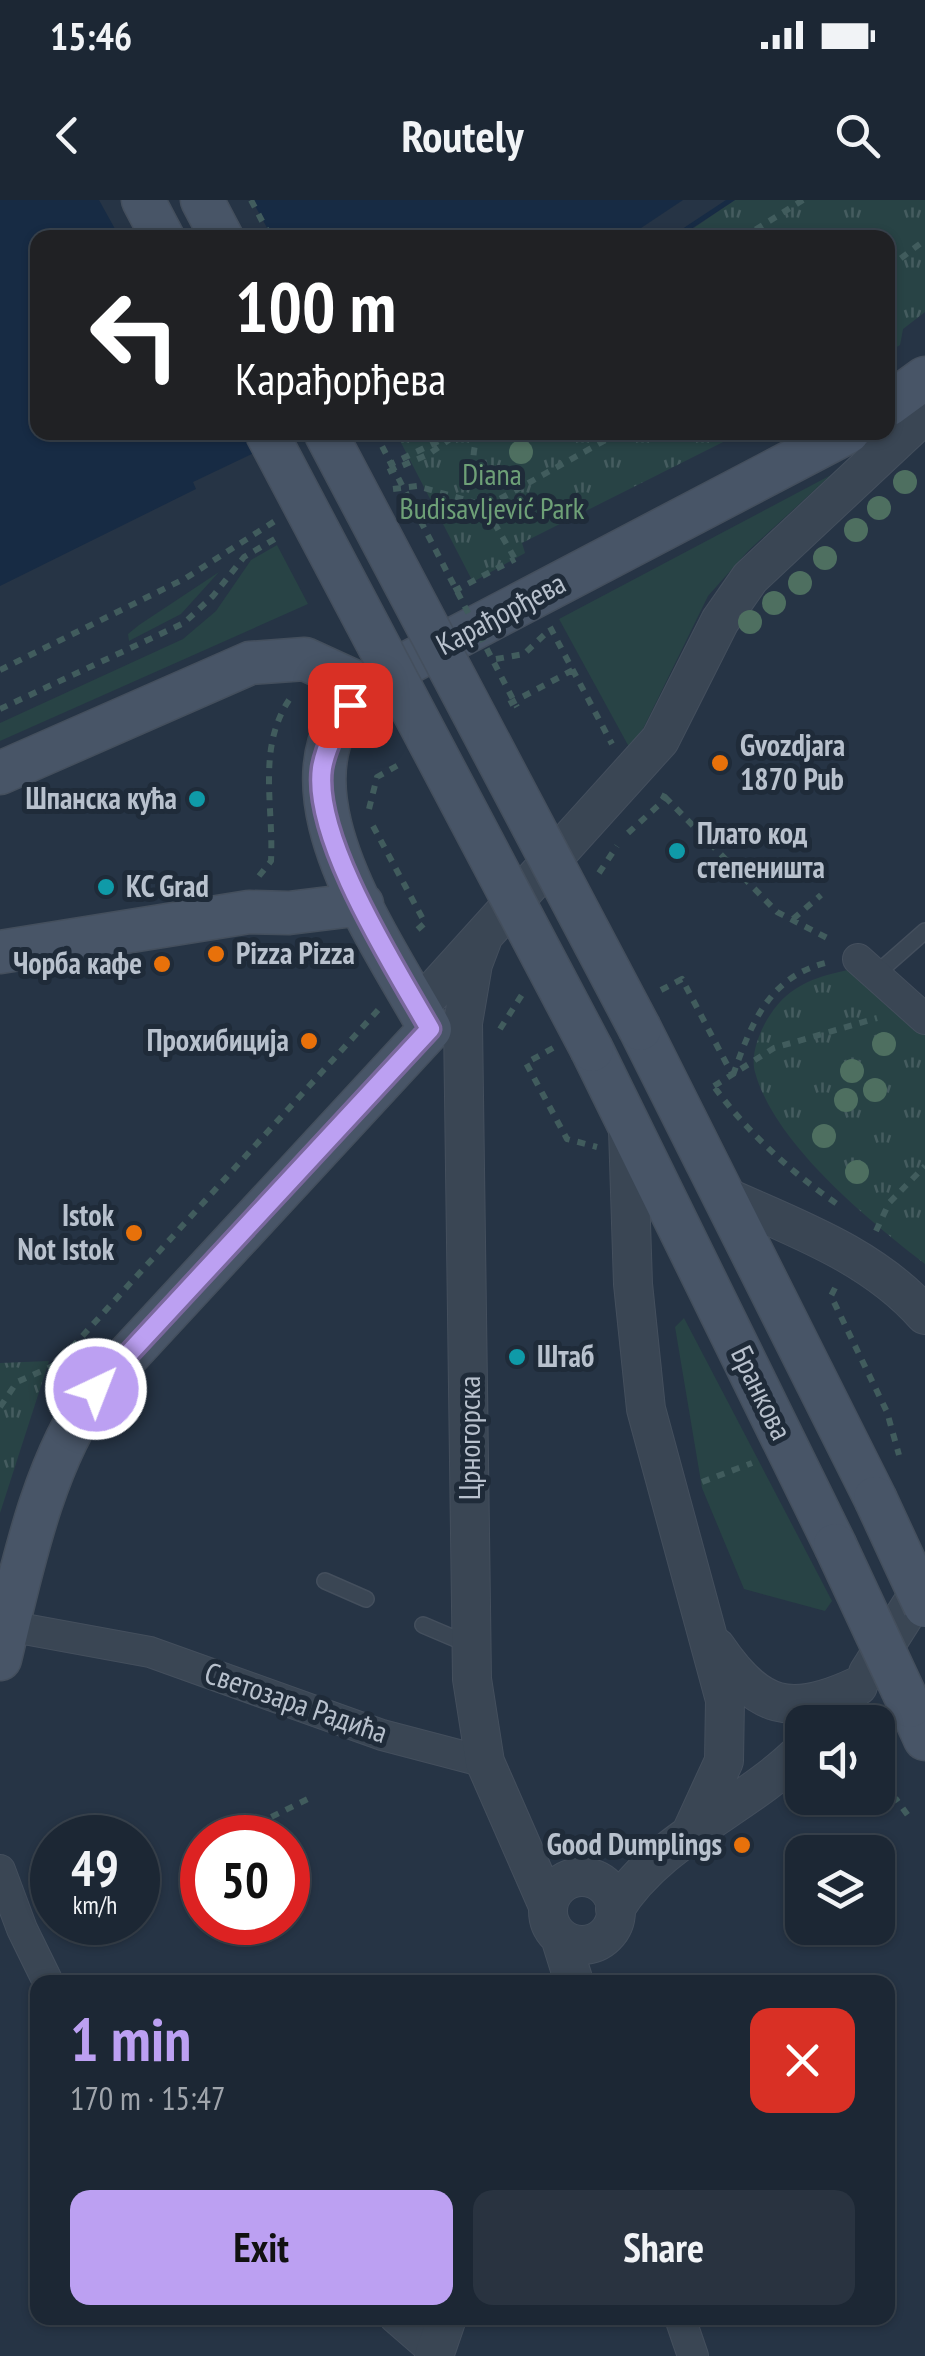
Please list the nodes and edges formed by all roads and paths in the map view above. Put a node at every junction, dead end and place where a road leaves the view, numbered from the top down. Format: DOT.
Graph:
graph roads {
  1 [pos="143,200"];
  2 [pos="202,200"];
  3 [pos="251,200"];
  4 [pos="803,200"];
  5 [pos="159,230"];
  6 [pos="218,230"];
  7 [pos="267,230"];
  8 [pos="755,230"];
  9 [pos="925,240"];
  10 [pos="895,263"];
  11 [pos="925,378"];
  12 [pos="895,400"];
  13 [pos="925,414"];
  14 [pos="895,422"];
  15 [pos="270,440"];
  16 [pos="329,440"];
  17 [pos="379,440"];
  18 [pos="442,440"];
  19 [pos="477,440"];
  20 [pos="606,440"];
  21 [pos="836,440"];
  22 [pos="388,490"];
  23 [pos="487,506"];
  24 [pos="294,530"];
  25 [pos="519,566"];
  26 [pos="186,578"];
  27 [pos="549,624"];
  28 [pos="0,670"];
  29 [pos="366,686"];
  30 [pos="0,709"];
  31 [pos="620,759"];
  32 [pos="0,772"];
  33 [pos="665,797"];
  34 [pos="821,895"];
  35 [pos="362,904"];
  36 [pos="793,919"];
  37 [pos="925,932"];
  38 [pos="823,933"];
  39 [pos="484,935"];
  40 [pos="0,952"];
  41 [pos="866,967"];
  42 [pos="411,1012"];
  43 [pos="918,1013"];
  44 [pos="714,1040"];
  45 [pos="706,1072"];
  46 [pos="733,1076"];
  47 [pos="714,1086"];
  48 [pos="464,1112"];
  49 [pos="612,1133"];
  50 [pos="567,1139"];
  51 [pos="925,1166"];
  52 [pos="921,1175"];
  53 [pos="724,1196"];
  54 [pos="852,1215"];
  55 [pos="876,1231"];
  56 [pos="838,1281"];
  57 [pos="925,1315"];
  58 [pos="0,1408"];
  59 [pos="900,1460"];
  60 [pos="752,1463"];
  61 [pos="692,1486"];
  62 [pos="325,1581"];
  63 [pos="925,1583"];
  64 [pos="366,1599"];
  65 [pos="925,1606"];
  66 [pos="423,1624"];
  67 [pos="712,1640"];
  68 [pos="4,1642"];
  69 [pos="470,1646"];
  70 [pos="858,1686"];
  71 [pos="843,1705"];
  72 [pos="918,1722"];
  73 [pos="485,1762"];
  74 [pos="785,1766"];
  75 [pos="314,1796"];
  76 [pos="895,1799"];
  77 [pos="274,1815"];
  78 [pos="912,1821"];
  79 [pos="689,1837"];
  80 [pos="0,1870"];
  81 [pos="582,1910"];
  82 [pos="45,1975"];
  83 [pos="577,1975"];
  84 [pos="406,2325"];
  85 [pos="682,2325"];
  86 [pos="439,2345"];
  87 [pos="692,2356"];
  1 -- 5 [label="main road"];
  2 -- 6 [label="main road"];
  3 -- 7 [label="path"];
  4 -- 8 [label="path"];
  9 -- 10 [label="path"];
  11 -- 12 [label="main road"];
  13 -- 14 [label="main road"];
  13 -- 39 [label="street"];
  15 -- 49 [label="main road, Бранкова, bridge"];
  16 -- 53 [label="main road, Бранкова, bridge"];
  17 -- 18 [label="path"];
  19 -- 23 [label="path"];
  20 -- 23 [label="path"];
  21 -- 29 [label="main road, Карађорђева"];
  22 -- 23 [label="path"];
  23 -- 25 [label="path"];
  24 -- 30 [label="path"];
  26 -- 28 [label="path"];
  27 -- 31 [label="path"];
  29 -- 32 [label="main road"];
  29 -- 35 [label="main road, Карађорђева"];
  33 -- 36 [label="path"];
  34 -- 36 [label="path"];
  35 -- 40 [label="main road"];
  35 -- 42 [label="main road, Карађорђева"];
  36 -- 38 [label="path"];
  37 -- 41 [label="lane"];
  39 -- 42 [label="street"];
  39 -- 48 [label="street, Црногорска"];
  41 -- 43 [label="street"];
  41 -- 46 [label="path"];
  42 -- 48 [label="street, Црногорска"];
  42 -- 58 [label="path"];
  42 -- 68 [label="main road"];
  43 -- 46 [label="path"];
  44 -- 46 [label="path"];
  45 -- 47 [label="path"];
  46 -- 47 [label="path"];
  47 -- 54 [label="path"];
  48 -- 69 [label="street, Црногорска"];
  49 -- 50 [label="path"];
  49 -- 67 [label="street"];
  49 -- 72 [label="main road, Бранкова, bridge"];
  51 -- 52 [label="path"];
  52 -- 55 [label="path"];
  53 -- 57 [label="street"];
  53 -- 65 [label="main road, Бранкова, bridge"];
  56 -- 59 [label="path"];
  60 -- 61 [label="path"];
  62 -- 64 [label="lane"];
  63 -- 70 [label="street"];
  66 -- 69 [label="lane"];
  67 -- 70 [label="street"];
  67 -- 79 [label="street"];
  68 -- 73 [label="street, Светозара Радића"];
  69 -- 73 [label="street, Црногорска"];
  70 -- 71 [label="street"];
  73 -- 81 [label="street"];
  74 -- 79 [label="street"];
  75 -- 77 [label="path"];
  76 -- 78 [label="path"];
  79 -- 81 [label="street"];
  80 -- 82 [label="street"];
  81 -- 83 [label="street"];
  84 -- 86 [label="street"];
  85 -- 87 [label="street"];
}
